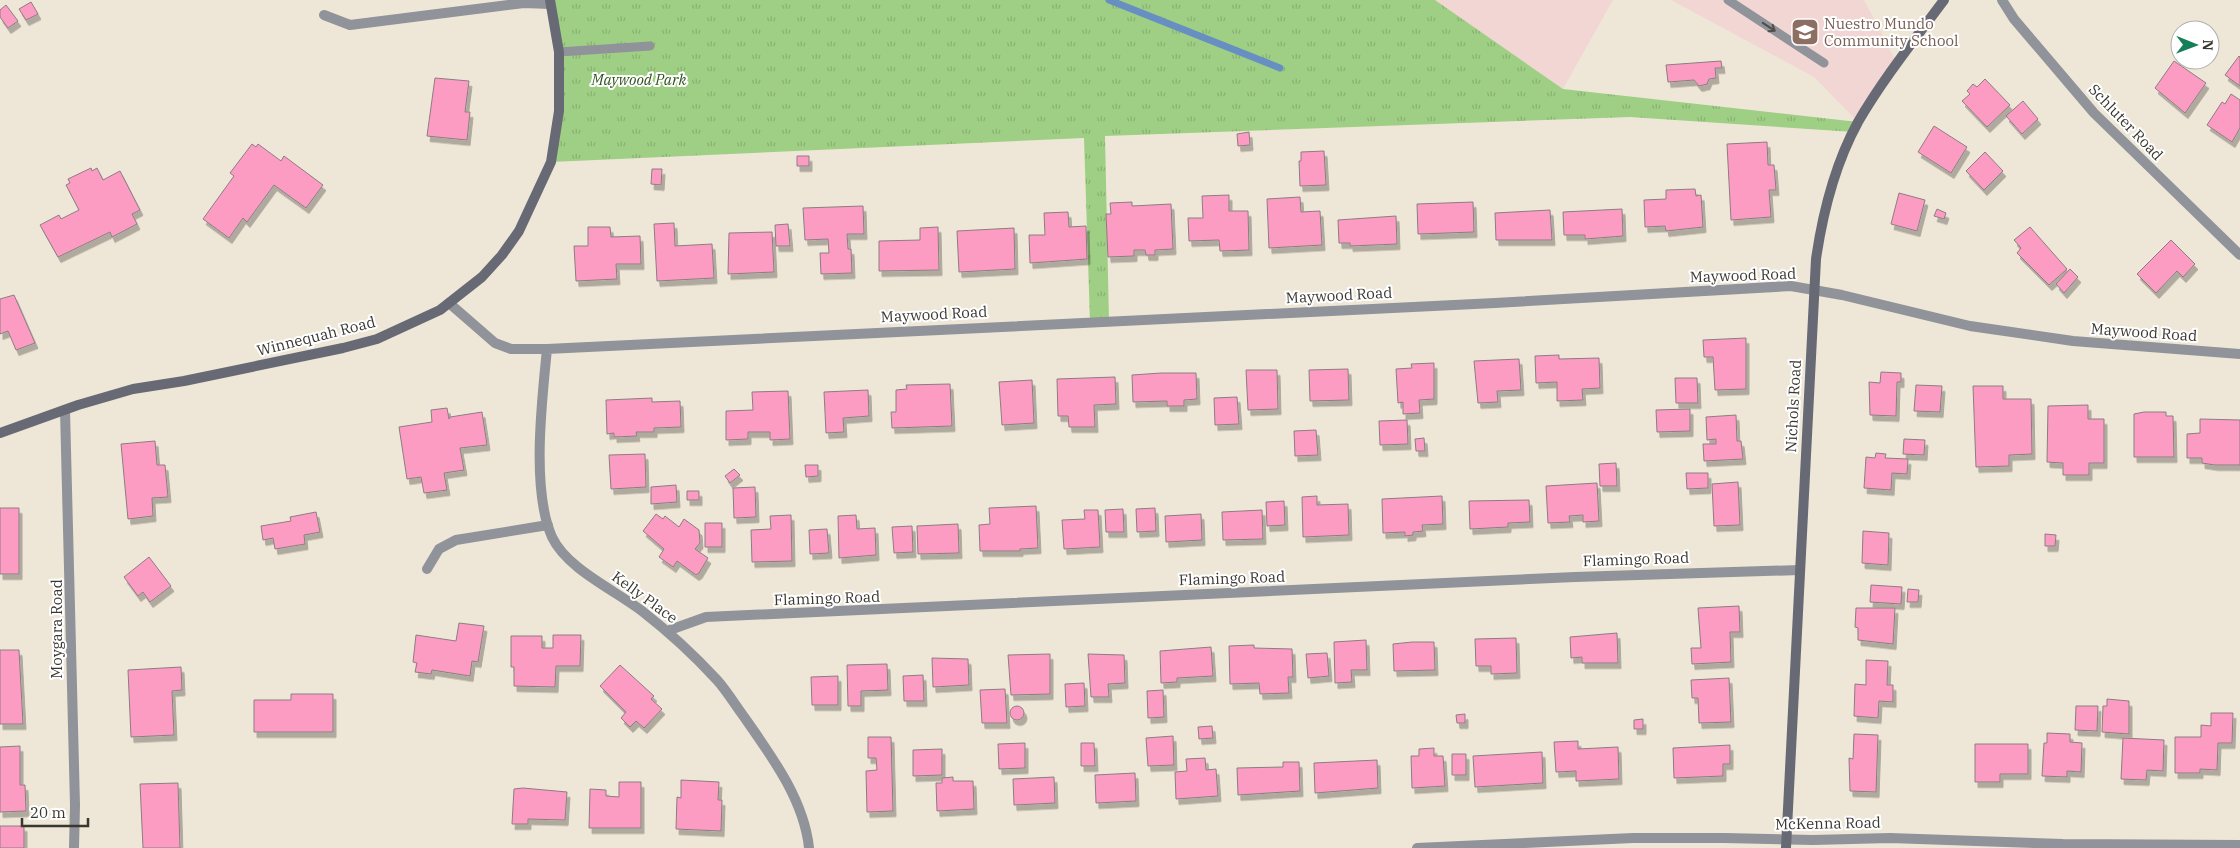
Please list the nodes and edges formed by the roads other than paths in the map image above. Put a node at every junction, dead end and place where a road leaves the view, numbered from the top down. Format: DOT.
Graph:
graph roads {
  1 [pos="1728,0"];
  2 [pos="1944,0"];
  3 [pos="2002,0"];
  4 [pos="550,2"];
  5 [pos="324,15"];
  6 [pos="650,46"];
  7 [pos="559,52"];
  8 [pos="1824,63"];
  9 [pos="2240,255"];
  10 [pos="1814,289"];
  11 [pos="449,303"];
  12 [pos="547,349"];
  13 [pos="2240,354"];
  14 [pos="65,410"];
  15 [pos="0,433"];
  16 [pos="548,525"];
  17 [pos="427,569"];
  18 [pos="1800,570"];
  19 [pos="667,631"];
  20 [pos="1786,844"];
  21 [pos="1563,845"];
  22 [pos="2240,845"];
  23 [pos="74,848"];
  24 [pos="810,848"];
  25 [pos="1417,848"];
  1 -- 8 [label="lane, one-way"];
  2 -- 10 [label="street, Nichols Road"];
  3 -- 9 [label="street, Schluter Road"];
  4 -- 5 [label="street"];
  4 -- 7 [label="street, Winnequah Road"];
  6 -- 7 [label="lane"];
  7 -- 11 [label="street, Winnequah Road"];
  10 -- 12 [label="street, Maywood Road"];
  10 -- 13 [label="street, Maywood Road"];
  10 -- 18 [label="street, Nichols Road"];
  11 -- 12 [label="street, Maywood Road"];
  11 -- 14 [label="street, Winnequah Road"];
  12 -- 16 [label="street, Kelly Place"];
  14 -- 15 [label="street, Winnequah Road"];
  14 -- 23 [label="street, Moygara Road"];
  16 -- 17 [label="street"];
  16 -- 19 [label="street, Kelly Place"];
  18 -- 19 [label="street, Flamingo Road"];
  18 -- 20 [label="street, Nichols Road"];
  19 -- 24 [label="street, Kelly Place"];
  20 -- 21 [label="street, McKenna Road"];
  20 -- 22 [label="street, McKenna Road"];
  21 -- 25 [label="street, McKenna Road"];
}
